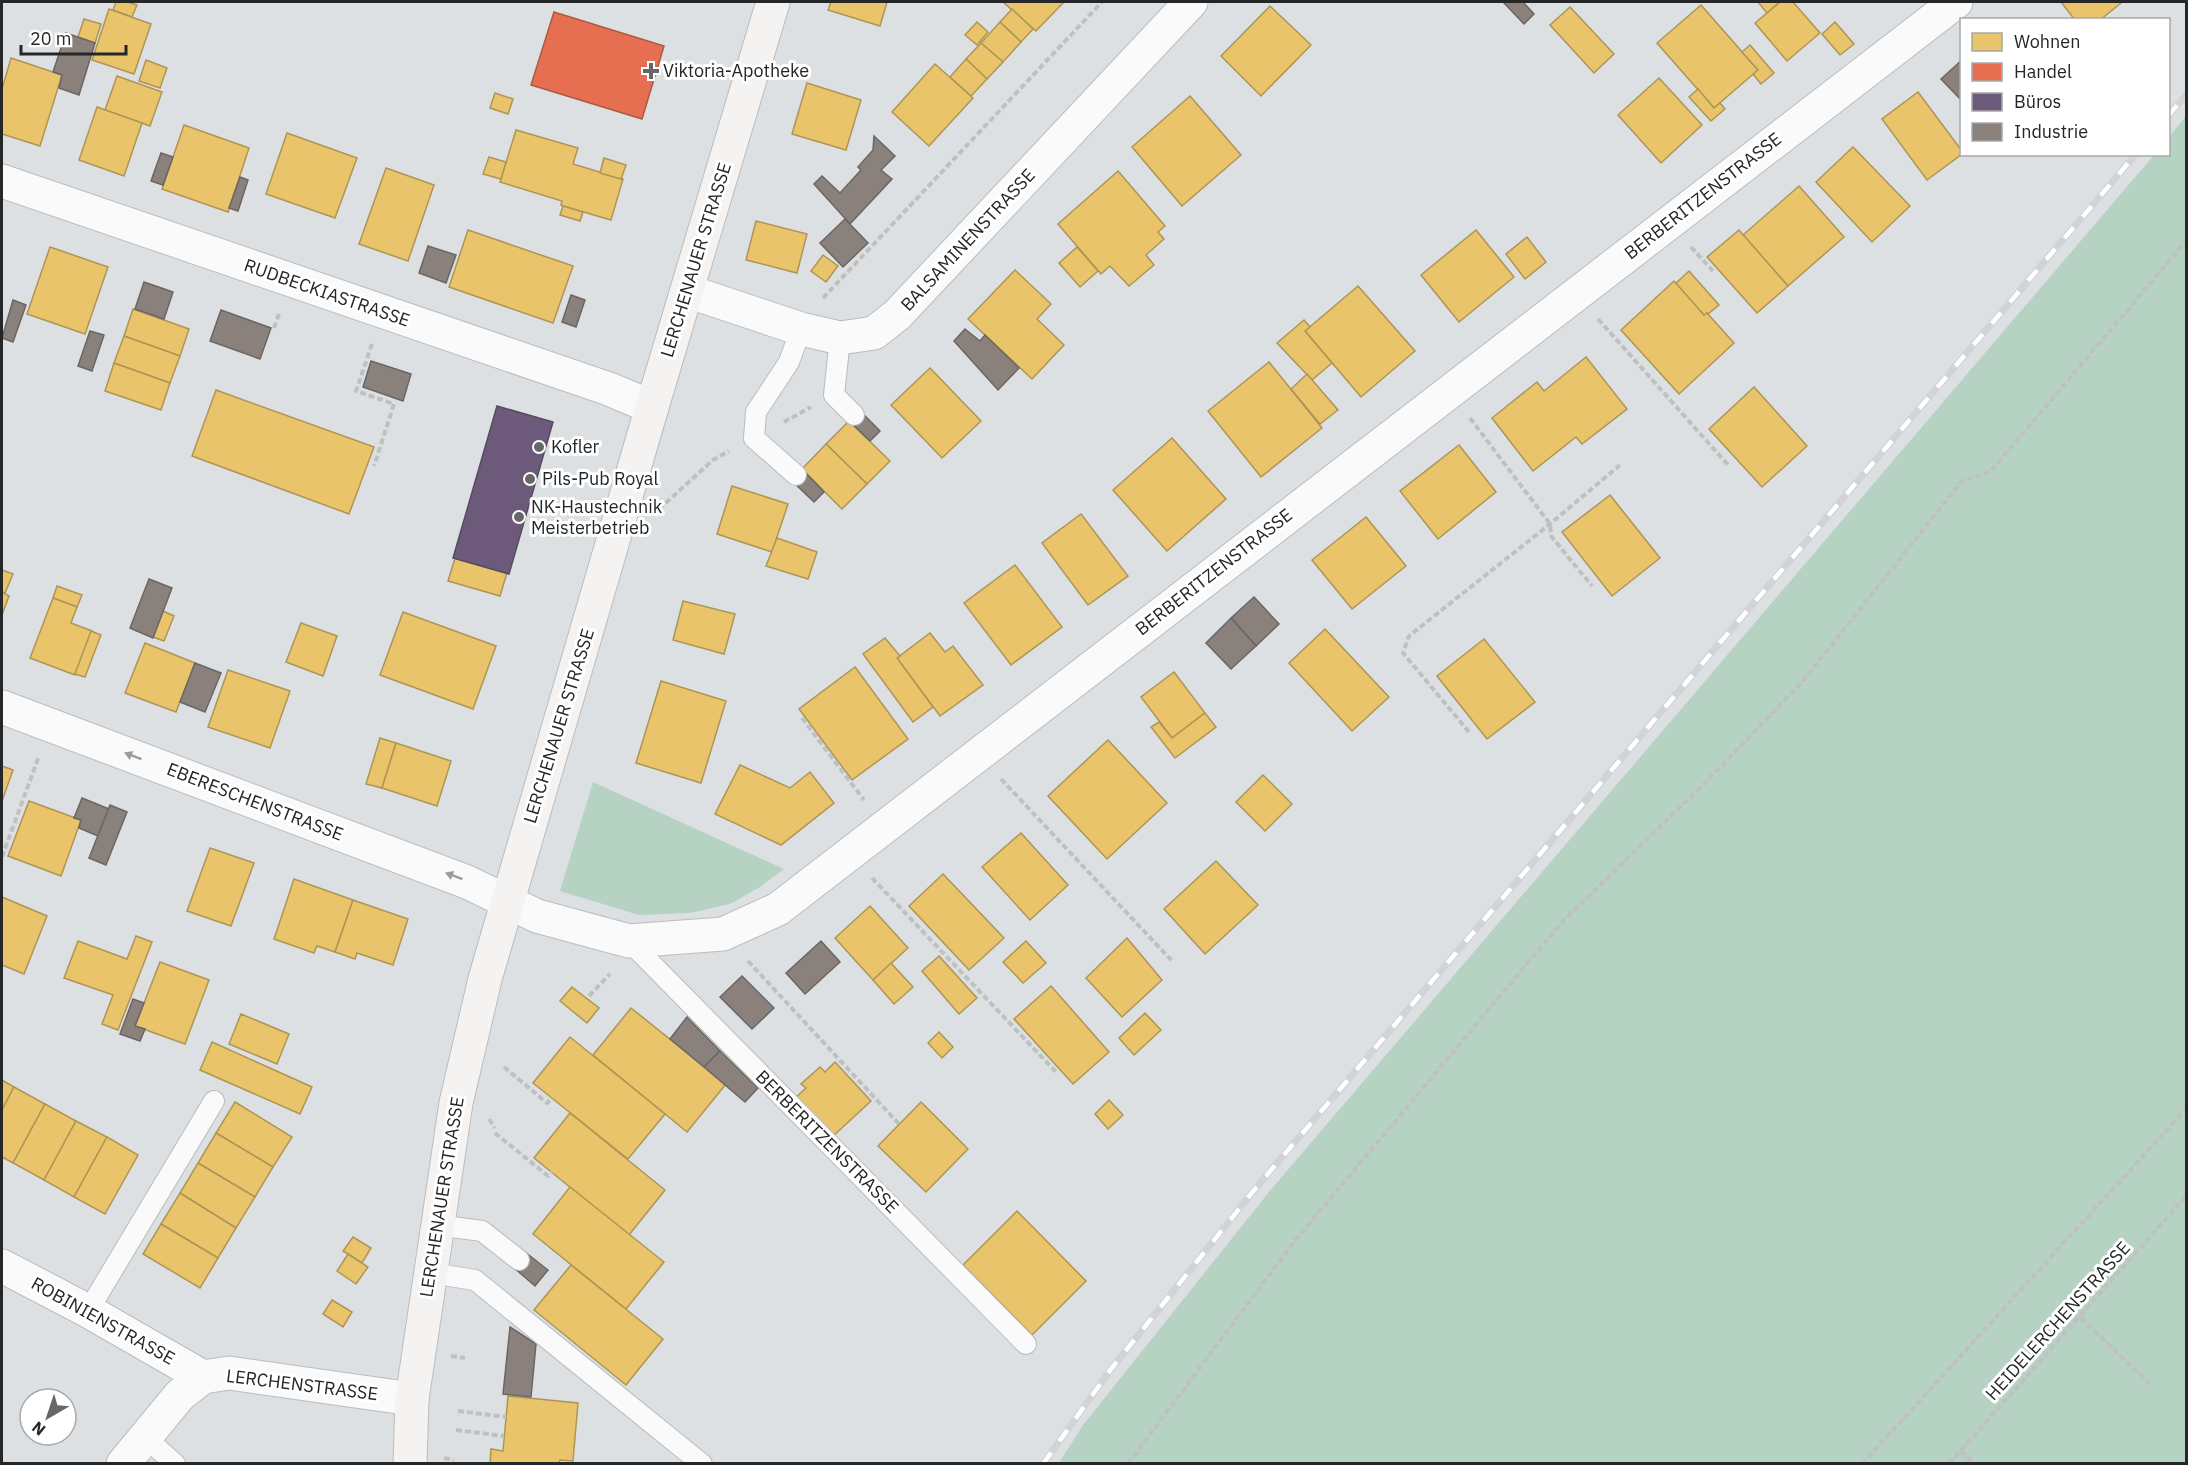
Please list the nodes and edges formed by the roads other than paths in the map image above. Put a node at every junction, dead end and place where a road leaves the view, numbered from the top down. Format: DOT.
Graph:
graph roads {
  1 [pos="773,2"];
  2 [pos="1191,2"];
  3 [pos="1956,2"];
  4 [pos="2,181"];
  5 [pos="687,291"];
  6 [pos="801,329"];
  7 [pos="840,338"];
  8 [pos="652,407"];
  9 [pos="854,415"];
  10 [pos="796,475"];
  11 [pos="2,707"];
  12 [pos="507,901"];
  13 [pos="629,941"];
  14 [pos="214,1101"];
  15 [pos="437,1225"];
  16 [pos="519,1260"];
  17 [pos="2,1266"];
  18 [pos="431,1273"];
  19 [pos="88,1311"];
  20 [pos="1026,1344"];
  21 [pos="204,1377"];
  22 [pos="412,1399"];
  23 [pos="145,1437"];
  24 [pos="123,1464"];
  25 [pos="175,1464"];
  26 [pos="410,1464"];
  27 [pos="702,1464"];
  1 -- 5 [label="main road, LERCHENAUER STRASSE"];
  2 -- 7 [label="street, BALSAMINENSTRASSE"];
  3 -- 13 [label="street, BERBERITZENSTRASSE"];
  4 -- 8 [label="street, RUDBECKIASTRASSE"];
  5 -- 6 [label="street, BALSAMINENSTRASSE"];
  5 -- 8 [label="main road, LERCHENAUER STRASSE"];
  6 -- 7 [label="street, BALSAMINENSTRASSE"];
  6 -- 10 [label="lane"];
  7 -- 9 [label="lane"];
  8 -- 12 [label="main road, LERCHENAUER STRASSE"];
  12 -- 11 [label="street, EBERESCHENSTRASSE, one-way"];
  12 -- 13 [label="street, BERBERITZENSTRASSE"];
  12 -- 15 [label="main road, LERCHENAUER STRASSE"];
  13 -- 20 [label="lane, BERBERITZENSTRASSE"];
  14 -- 19 [label="lane"];
  15 -- 16 [label="lane"];
  15 -- 18 [label="main road, LERCHENAUER STRASSE"];
  17 -- 19 [label="street, ROBINIENSTRASSE"];
  18 -- 22 [label="main road, LERCHENAUER STRASSE"];
  18 -- 27 [label="lane"];
  19 -- 21 [label="street, ROBINIENSTRASSE"];
  21 -- 22 [label="street, LERCHENSTRASSE"];
  21 -- 23 [label="street, LERCHENSTRASSE"];
  22 -- 26 [label="main road, LERCHENAUER STRASSE"];
  23 -- 24 [label="street, LERCHENSTRASSE"];
  23 -- 25 [label="lane"];
}
